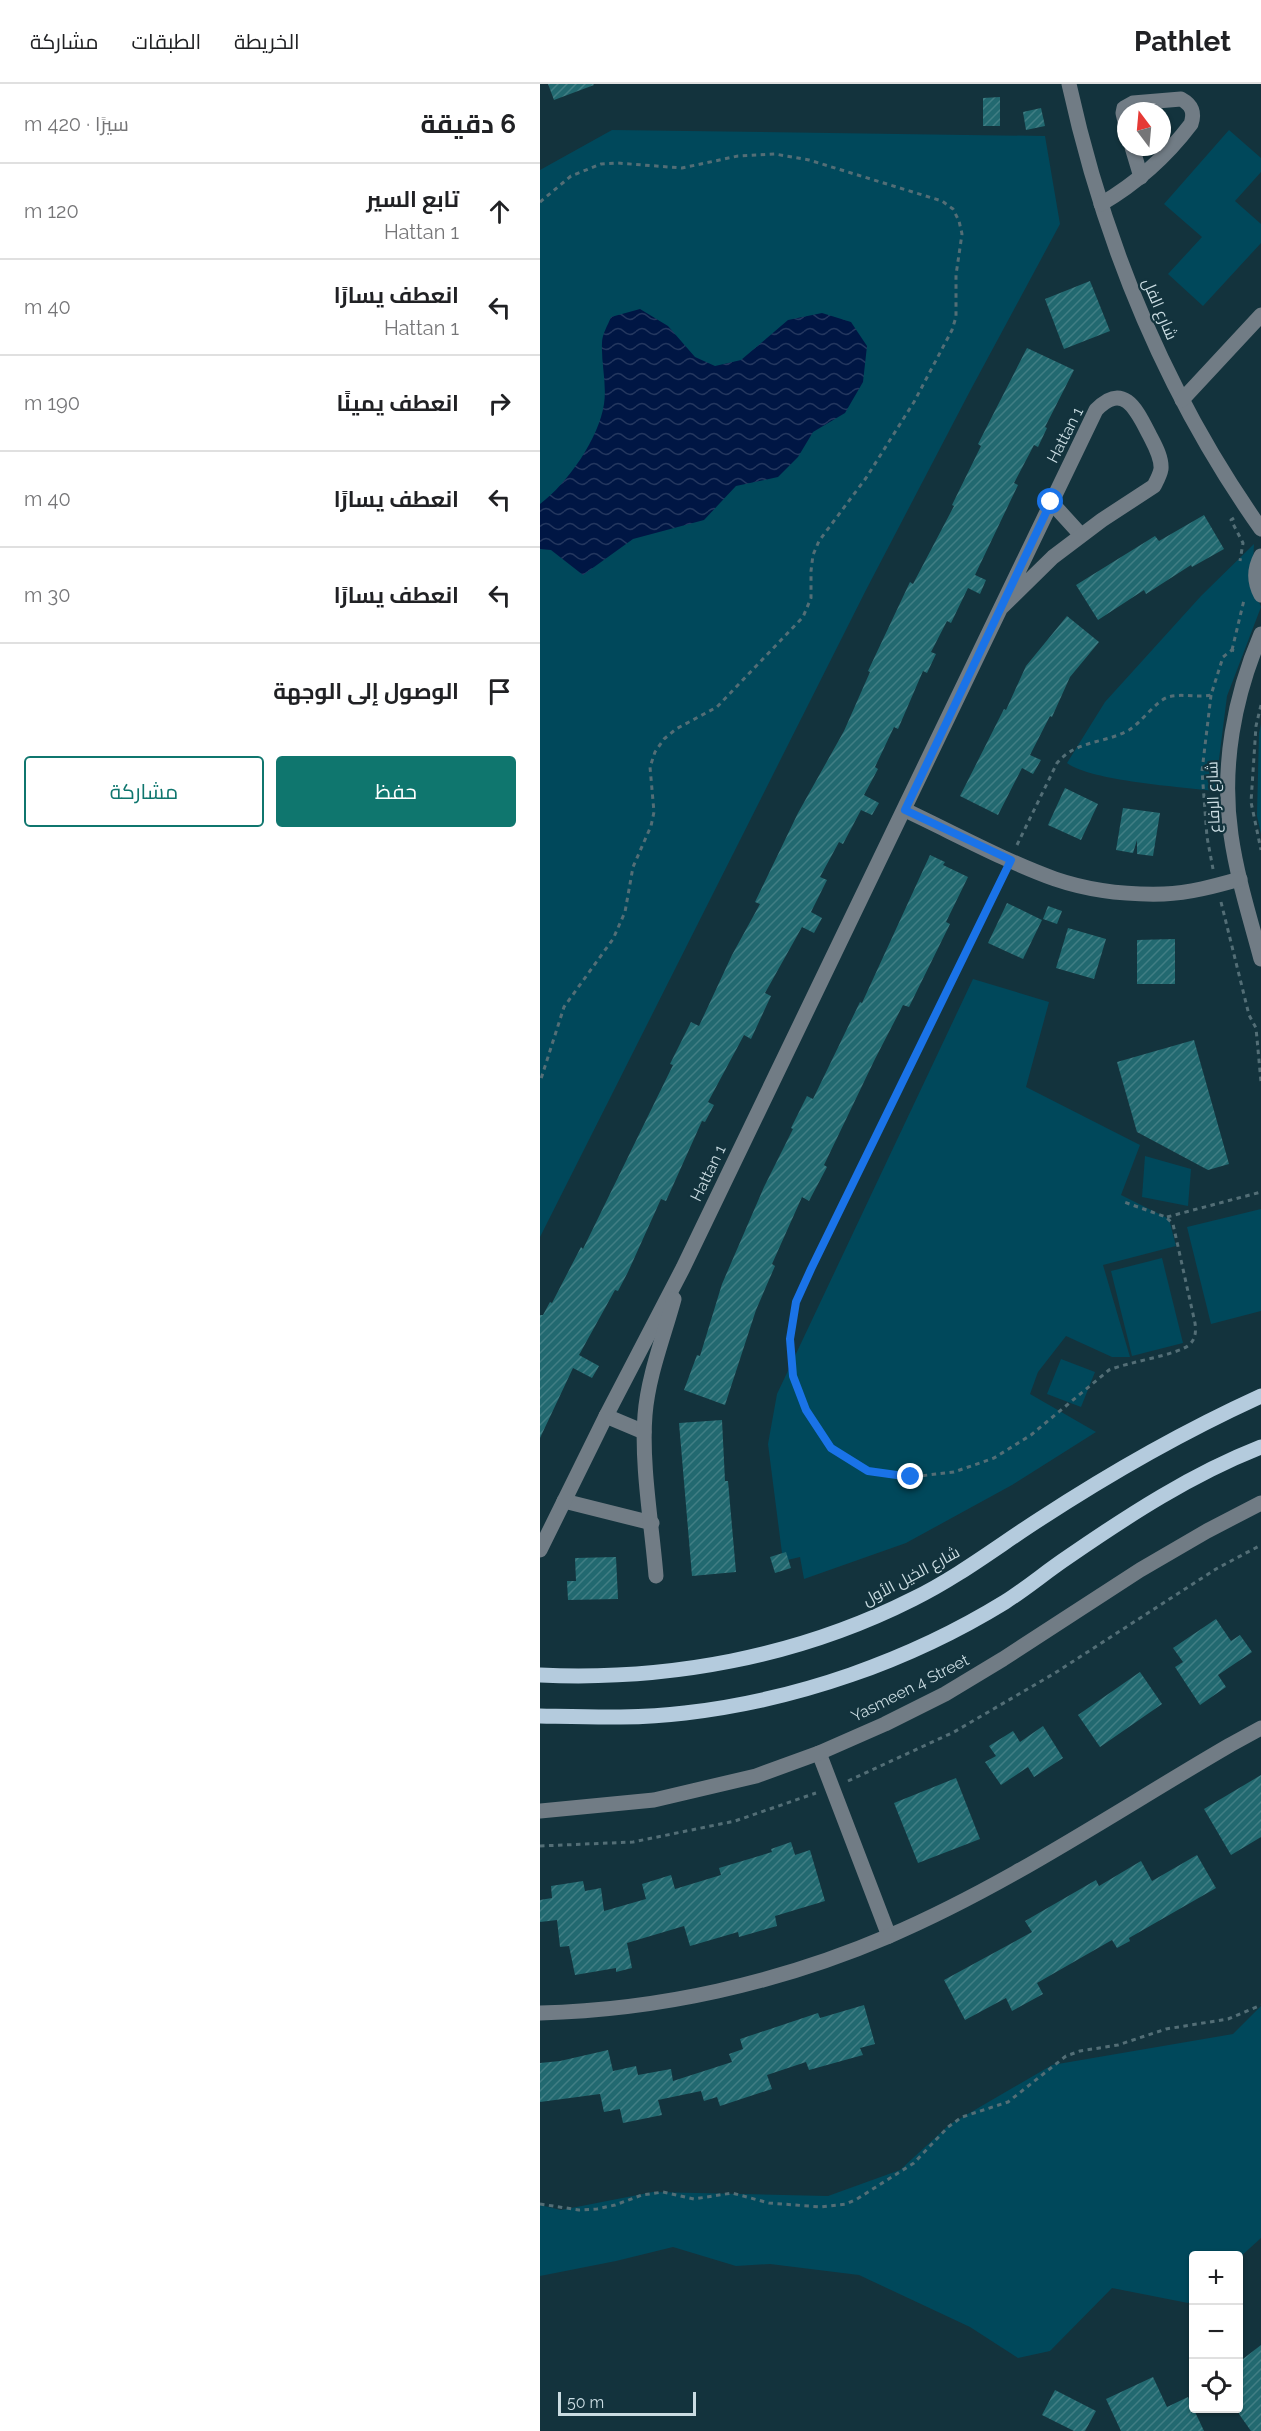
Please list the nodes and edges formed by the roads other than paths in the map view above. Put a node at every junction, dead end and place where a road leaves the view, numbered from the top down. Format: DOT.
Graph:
graph roads {
  1 [pos="1069,84"];
  2 [pos="1145,102"];
  3 [pos="1171,148"];
  4 [pos="1135,156"];
  5 [pos="1163,156"];
  6 [pos="1141,177"];
  7 [pos="1101,204"];
  8 [pos="1261,315"];
  9 [pos="1182,400"];
  10 [pos="1051,502"];
  11 [pos="1261,529"];
  12 [pos="1081,535"];
  13 [pos="1261,556"];
  14 [pos="1261,595"];
  15 [pos="1001,608"];
  16 [pos="1261,634"];
  17 [pos="905,810"];
  18 [pos="1240,879"];
  19 [pos="1261,959"];
  20 [pos="683,1268"];
  21 [pos="1261,1396"];
  22 [pos="606,1416"];
  23 [pos="644,1432"];
  24 [pos="1261,1435"];
  25 [pos="1256,1449"];
  26 [pos="564,1501"];
  27 [pos="1261,1503"];
  28 [pos="652,1523"];
  29 [pos="540,1550"];
  30 [pos="656,1576"];
  31 [pos="540,1675"];
  32 [pos="540,1716"];
  33 [pos="1261,1728"];
  34 [pos="819,1753"];
  35 [pos="540,1810"];
  36 [pos="889,1936"];
  37 [pos="540,2013"];
  1 -- 7 [label="street, شارع الفل"];
  2 -- 3 [label="street"];
  4 -- 6 [label="street"];
  5 -- 6 [label="street"];
  6 -- 7 [label="street"];
  7 -- 9 [label="street, شارع الفل"];
  8 -- 9 [label="street"];
  9 -- 11 [label="street, شارع الفل"];
  10 -- 12 [label="street"];
  10 -- 12 [label="street, Hattan 1"];
  10 -- 15 [label="street, Hattan 1"];
  12 -- 15 [label="street, Hattan 1"];
  13 -- 14 [label="street"];
  15 -- 17 [label="street, Hattan 1"];
  16 -- 18 [label="street, شارع الرفاع"];
  17 -- 18 [label="street"];
  17 -- 20 [label="street, Hattan 1"];
  18 -- 19 [label="street, شارع الرفاع"];
  20 -- 22 [label="street, Hattan 1"];
  20 -- 23 [label="street"];
  21 -- 31 [label="main road, شارع الخيل الأول"];
  22 -- 23 [label="street"];
  22 -- 26 [label="street, Hattan 1"];
  23 -- 28 [label="street"];
  24 -- 25 [label="main road"];
  25 -- 32 [label="main road"];
  26 -- 28 [label="street"];
  26 -- 29 [label="street, Hattan 1"];
  27 -- 34 [label="street, Yasmeen 4 Street"];
  28 -- 30 [label="street"];
  33 -- 36 [label="street"];
  34 -- 35 [label="street, Yasmeen 4 Street"];
  34 -- 36 [label="street"];
  36 -- 37 [label="street"];
}
